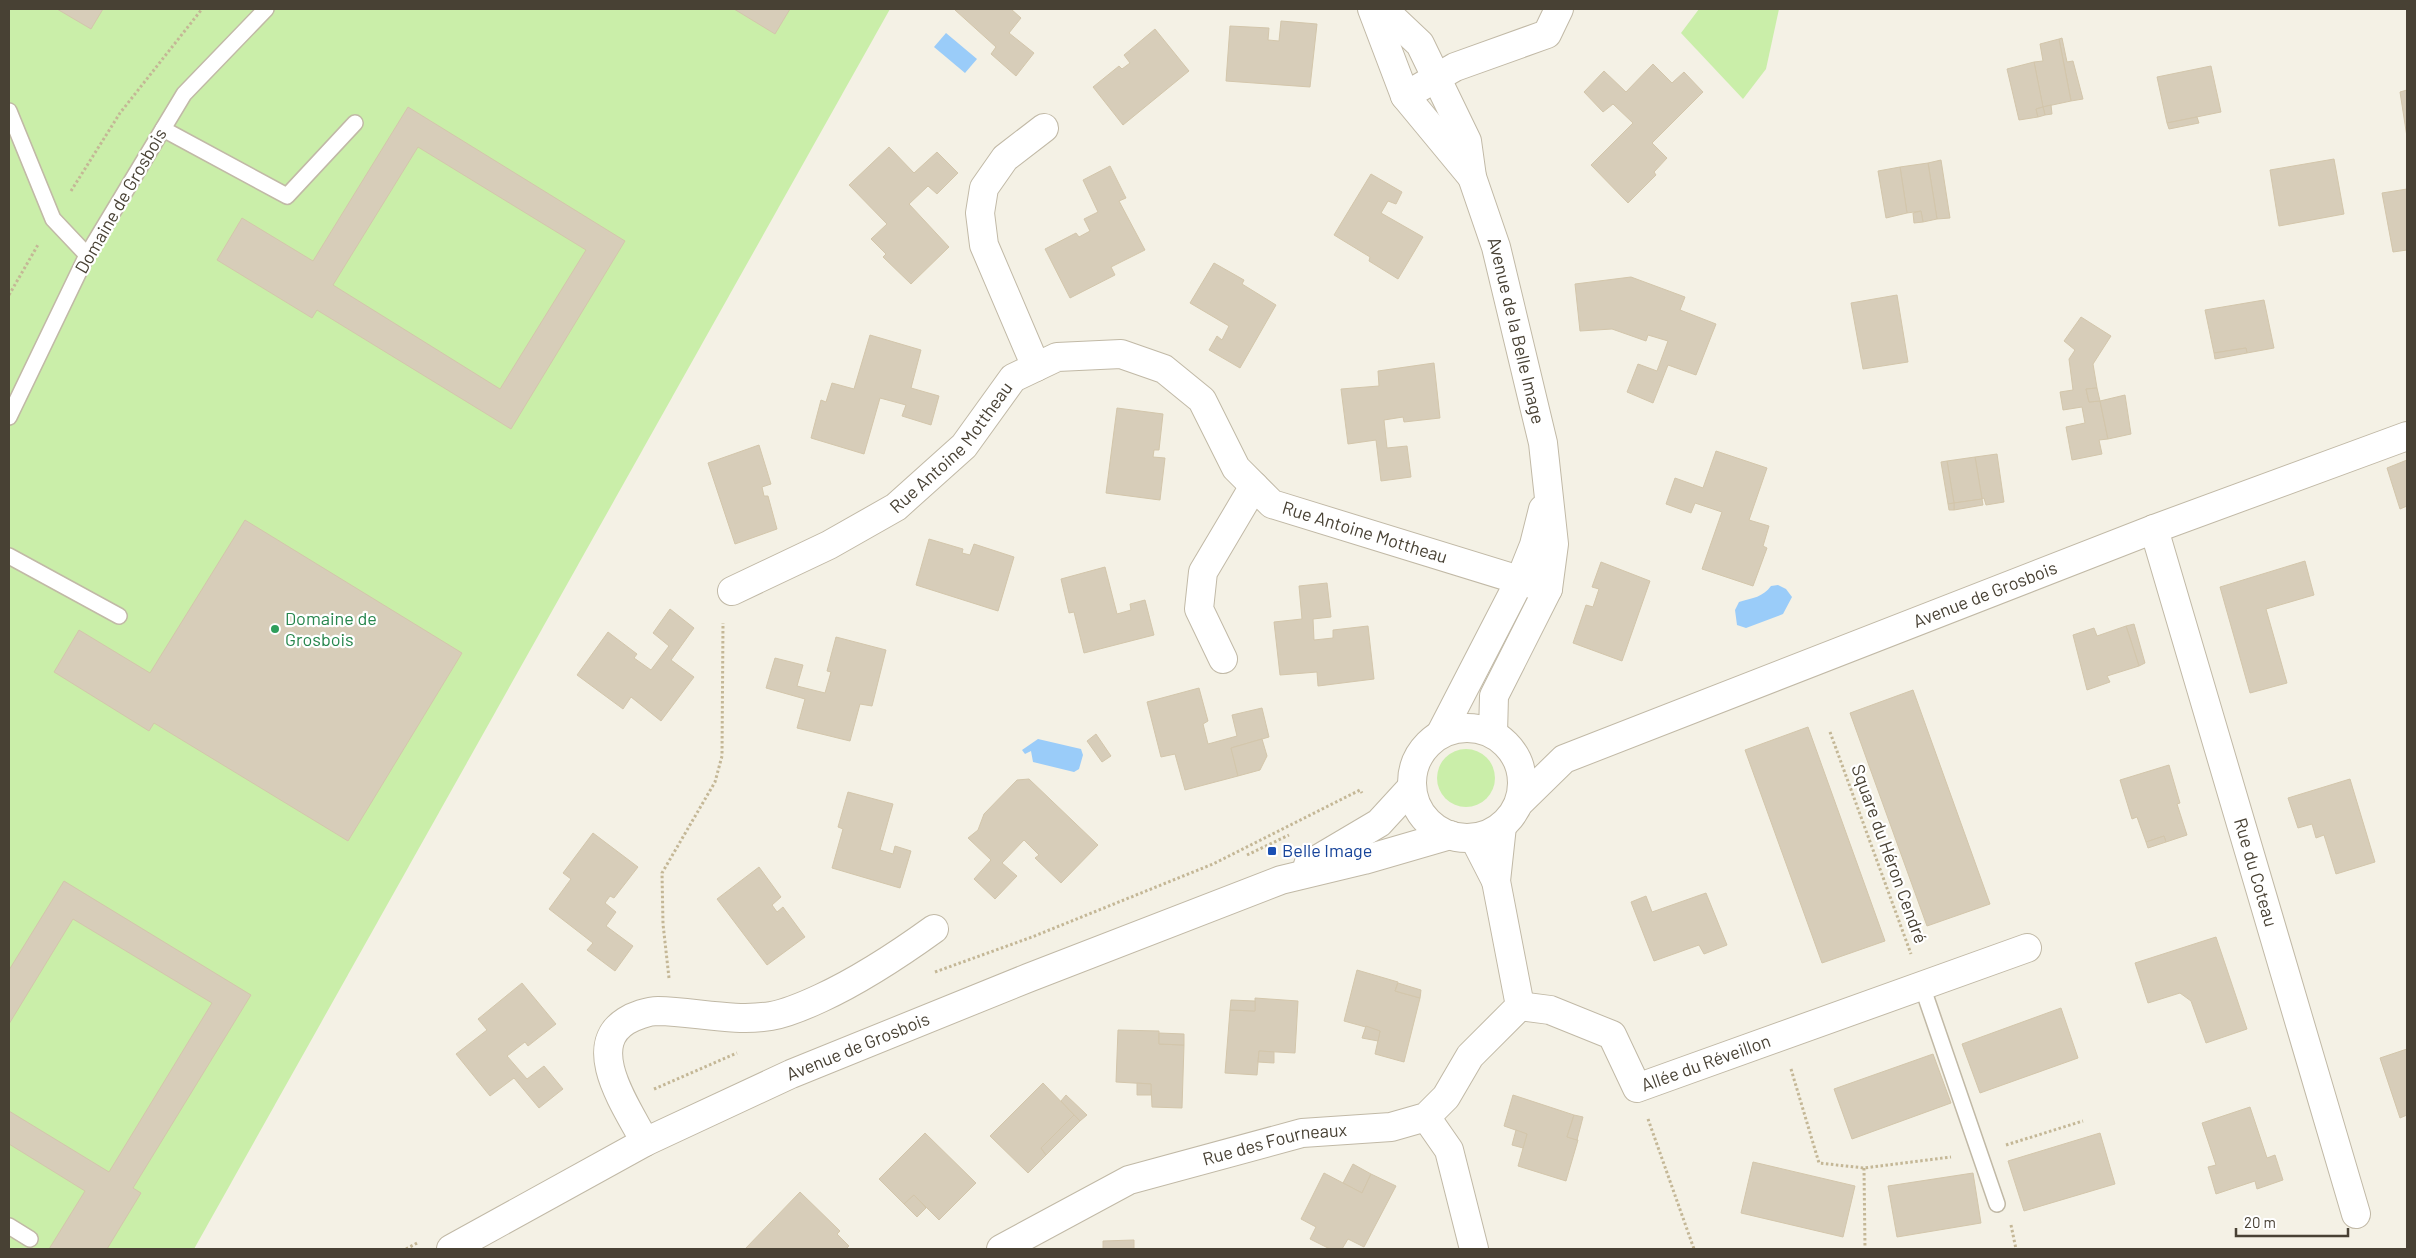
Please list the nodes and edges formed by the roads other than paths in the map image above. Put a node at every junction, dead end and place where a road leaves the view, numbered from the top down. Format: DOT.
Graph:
graph roads {
  1 [pos="266,9"];
  2 [pos="1372,9"];
  3 [pos="1383,9"];
  4 [pos="1560,9"];
  5 [pos="1436,76"];
  6 [pos="1405,96"];
  7 [pos="9,111"];
  8 [pos="354,123"];
  9 [pos="1044,128"];
  10 [pos="163,129"];
  11 [pos="1472,177"];
  12 [pos="87,255"];
  13 [pos="1036,367"];
  14 [pos="9,417"];
  15 [pos="2407,436"];
  16 [pos="1254,486"];
  17 [pos="1548,488"];
  18 [pos="2154,530"];
  19 [pos="9,556"];
  20 [pos="1520,580"];
  21 [pos="1548,589"];
  22 [pos="732,590"];
  23 [pos="119,616"];
  24 [pos="1223,659"];
  25 [pos="1441,733"];
  26 [pos="1502,742"];
  27 [pos="1564,759"];
  28 [pos="1412,787"];
  29 [pos="1519,803"];
  30 [pos="1502,826"];
  31 [pos="1462,836"];
  32 [pos="1281,880"];
  33 [pos="1496,881"];
  34 [pos="934,929"];
  35 [pos="2027,948"];
  36 [pos="1922,986"];
  37 [pos="1520,1006"];
  38 [pos="1426,1117"];
  39 [pos="645,1142"];
  40 [pos="1997,1204"];
  41 [pos="2356,1214"];
  42 [pos="9,1226"];
  43 [pos="30,1239"];
  44 [pos="451,1249"];
  45 [pos="1001,1249"];
  46 [pos="1474,1249"];
  1 -- 10 [label="lane, Domaine de Grosbois"];
  2 -- 6 [label="street, Avenue de la Belle Image"];
  3 -- 5 [label="street, Avenue de la Belle Image"];
  4 -- 5 [label="street"];
  5 -- 6 [label="street"];
  5 -- 11 [label="street, Avenue de la Belle Image"];
  6 -- 11 [label="street, Avenue de la Belle Image"];
  7 -- 12 [label="lane"];
  8 -- 10 [label="lane"];
  9 -- 13 [label="street"];
  10 -- 12 [label="lane, Domaine de Grosbois"];
  11 -- 17 [label="street, Avenue de la Belle Image"];
  12 -- 14 [label="lane, Domaine de Grosbois"];
  13 -- 16 [label="street, Rue Antoine Mottheau"];
  13 -- 22 [label="street, Rue Antoine Mottheau"];
  15 -- 18 [label="street, Avenue de Grosbois"];
  16 -- 20 [label="street, Rue Antoine Mottheau"];
  16 -- 24 [label="street"];
  17 -- 20 [label="street, Avenue de la Belle Image"];
  17 -- 21 [label="street, Avenue de la Belle Image"];
  18 -- 27 [label="street, Avenue de Grosbois"];
  18 -- 41 [label="street, Rue du Coteau"];
  19 -- 23 [label="lane"];
  20 -- 21 [label="street, Rue Antoine Mottheau"];
  20 -- 25 [label="street, Avenue de la Belle Image"];
  21 -- 26 [label="street, Avenue de la Belle Image"];
  25 -- 26 [label="street"];
  25 -- 28 [label="street"];
  26 -- 27 [label="street, Avenue de Grosbois"];
  26 -- 29 [label="street"];
  27 -- 29 [label="street, Avenue de Grosbois"];
  28 -- 31 [label="street"];
  28 -- 32 [label="street, Avenue de Grosbois"];
  29 -- 30 [label="street"];
  30 -- 31 [label="street"];
  30 -- 33 [label="street"];
  31 -- 32 [label="street, Avenue de Grosbois"];
  31 -- 33 [label="street"];
  32 -- 39 [label="street, Avenue de Grosbois"];
  33 -- 37 [label="street"];
  34 -- 39 [label="street"];
  35 -- 36 [label="street, Allée du Réveillon"];
  36 -- 37 [label="street, Allée du Réveillon"];
  36 -- 40 [label="lane"];
  37 -- 38 [label="street"];
  38 -- 45 [label="street, Rue des Fourneaux"];
  38 -- 46 [label="street"];
  39 -- 44 [label="street, Avenue de Grosbois"];
  42 -- 43 [label="lane"];
}
